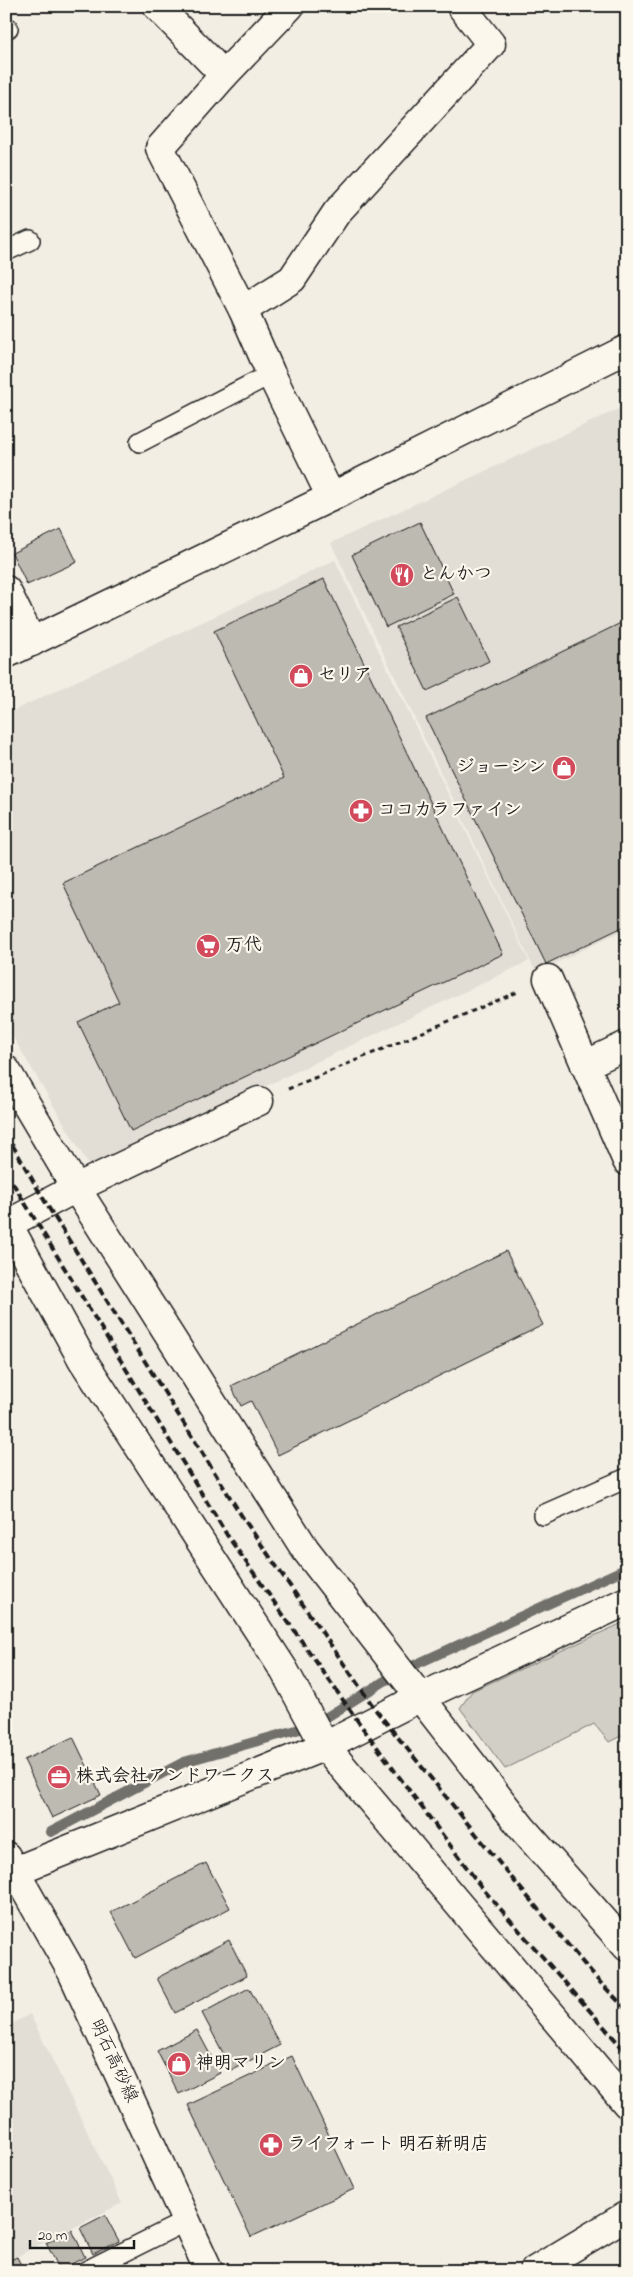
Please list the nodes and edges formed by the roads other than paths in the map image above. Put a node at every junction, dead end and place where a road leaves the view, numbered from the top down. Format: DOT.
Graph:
graph roads {
  1 [pos="157,6"];
  2 [pos="290,6"];
  3 [pos="461,6"];
  4 [pos="224,75"];
  5 [pos="30,240"];
  6 [pos="6,252"];
  7 [pos="242,310"];
  8 [pos="627,349"];
  9 [pos="271,374"];
  10 [pos="140,442"];
  11 [pos="331,497"];
  12 [pos="6,590"];
  13 [pos="32,642"];
  14 [pos="6,654"];
  15 [pos="548,979"];
  16 [pos="627,1045"];
  17 [pos="585,1065"];
  18 [pos="6,1070"];
  19 [pos="259,1101"];
  20 [pos="627,1161"];
  21 [pos="76,1188"];
  22 [pos="7,1224"];
  23 [pos="627,1478"];
  24 [pos="543,1515"];
  25 [pos="627,1601"];
  26 [pos="419,1698"];
  27 [pos="324,1746"];
  28 [pos="10,1863"];
  29 [pos="627,1947"];
  30 [pos="627,2104"];
  31 [pos="627,2215"];
  32 [pos="186,2221"];
  33 [pos="86,2271"];
  34 [pos="210,2271"];
  35 [pos="534,2271"];
  1 -- 4 [label="street"];
  2 -- 4 [label="street"];
  3 -- 7 [label="street"];
  4 -- 7 [label="street"];
  5 -- 6 [label="lane"];
  7 -- 9 [label="street"];
  8 -- 11 [label="street"];
  9 -- 10 [label="lane"];
  9 -- 11 [label="street"];
  11 -- 13 [label="street"];
  12 -- 13 [label="street"];
  13 -- 14 [label="street"];
  15 -- 17 [label="street"];
  16 -- 17 [label="street"];
  17 -- 20 [label="street"];
  18 -- 21 [label="street"];
  19 -- 21 [label="street"];
  21 -- 22 [label="street"];
  21 -- 26 [label="street"];
  22 -- 27 [label="street"];
  23 -- 24 [label="lane"];
  25 -- 26 [label="street"];
  26 -- 27 [label="street"];
  26 -- 29 [label="street"];
  27 -- 28 [label="street"];
  27 -- 30 [label="street"];
  28 -- 32 [label="street, 明石高砂線"];
  31 -- 35 [label="street"];
  32 -- 33 [label="lane"];
  32 -- 34 [label="street, 明石高砂線"];
}
